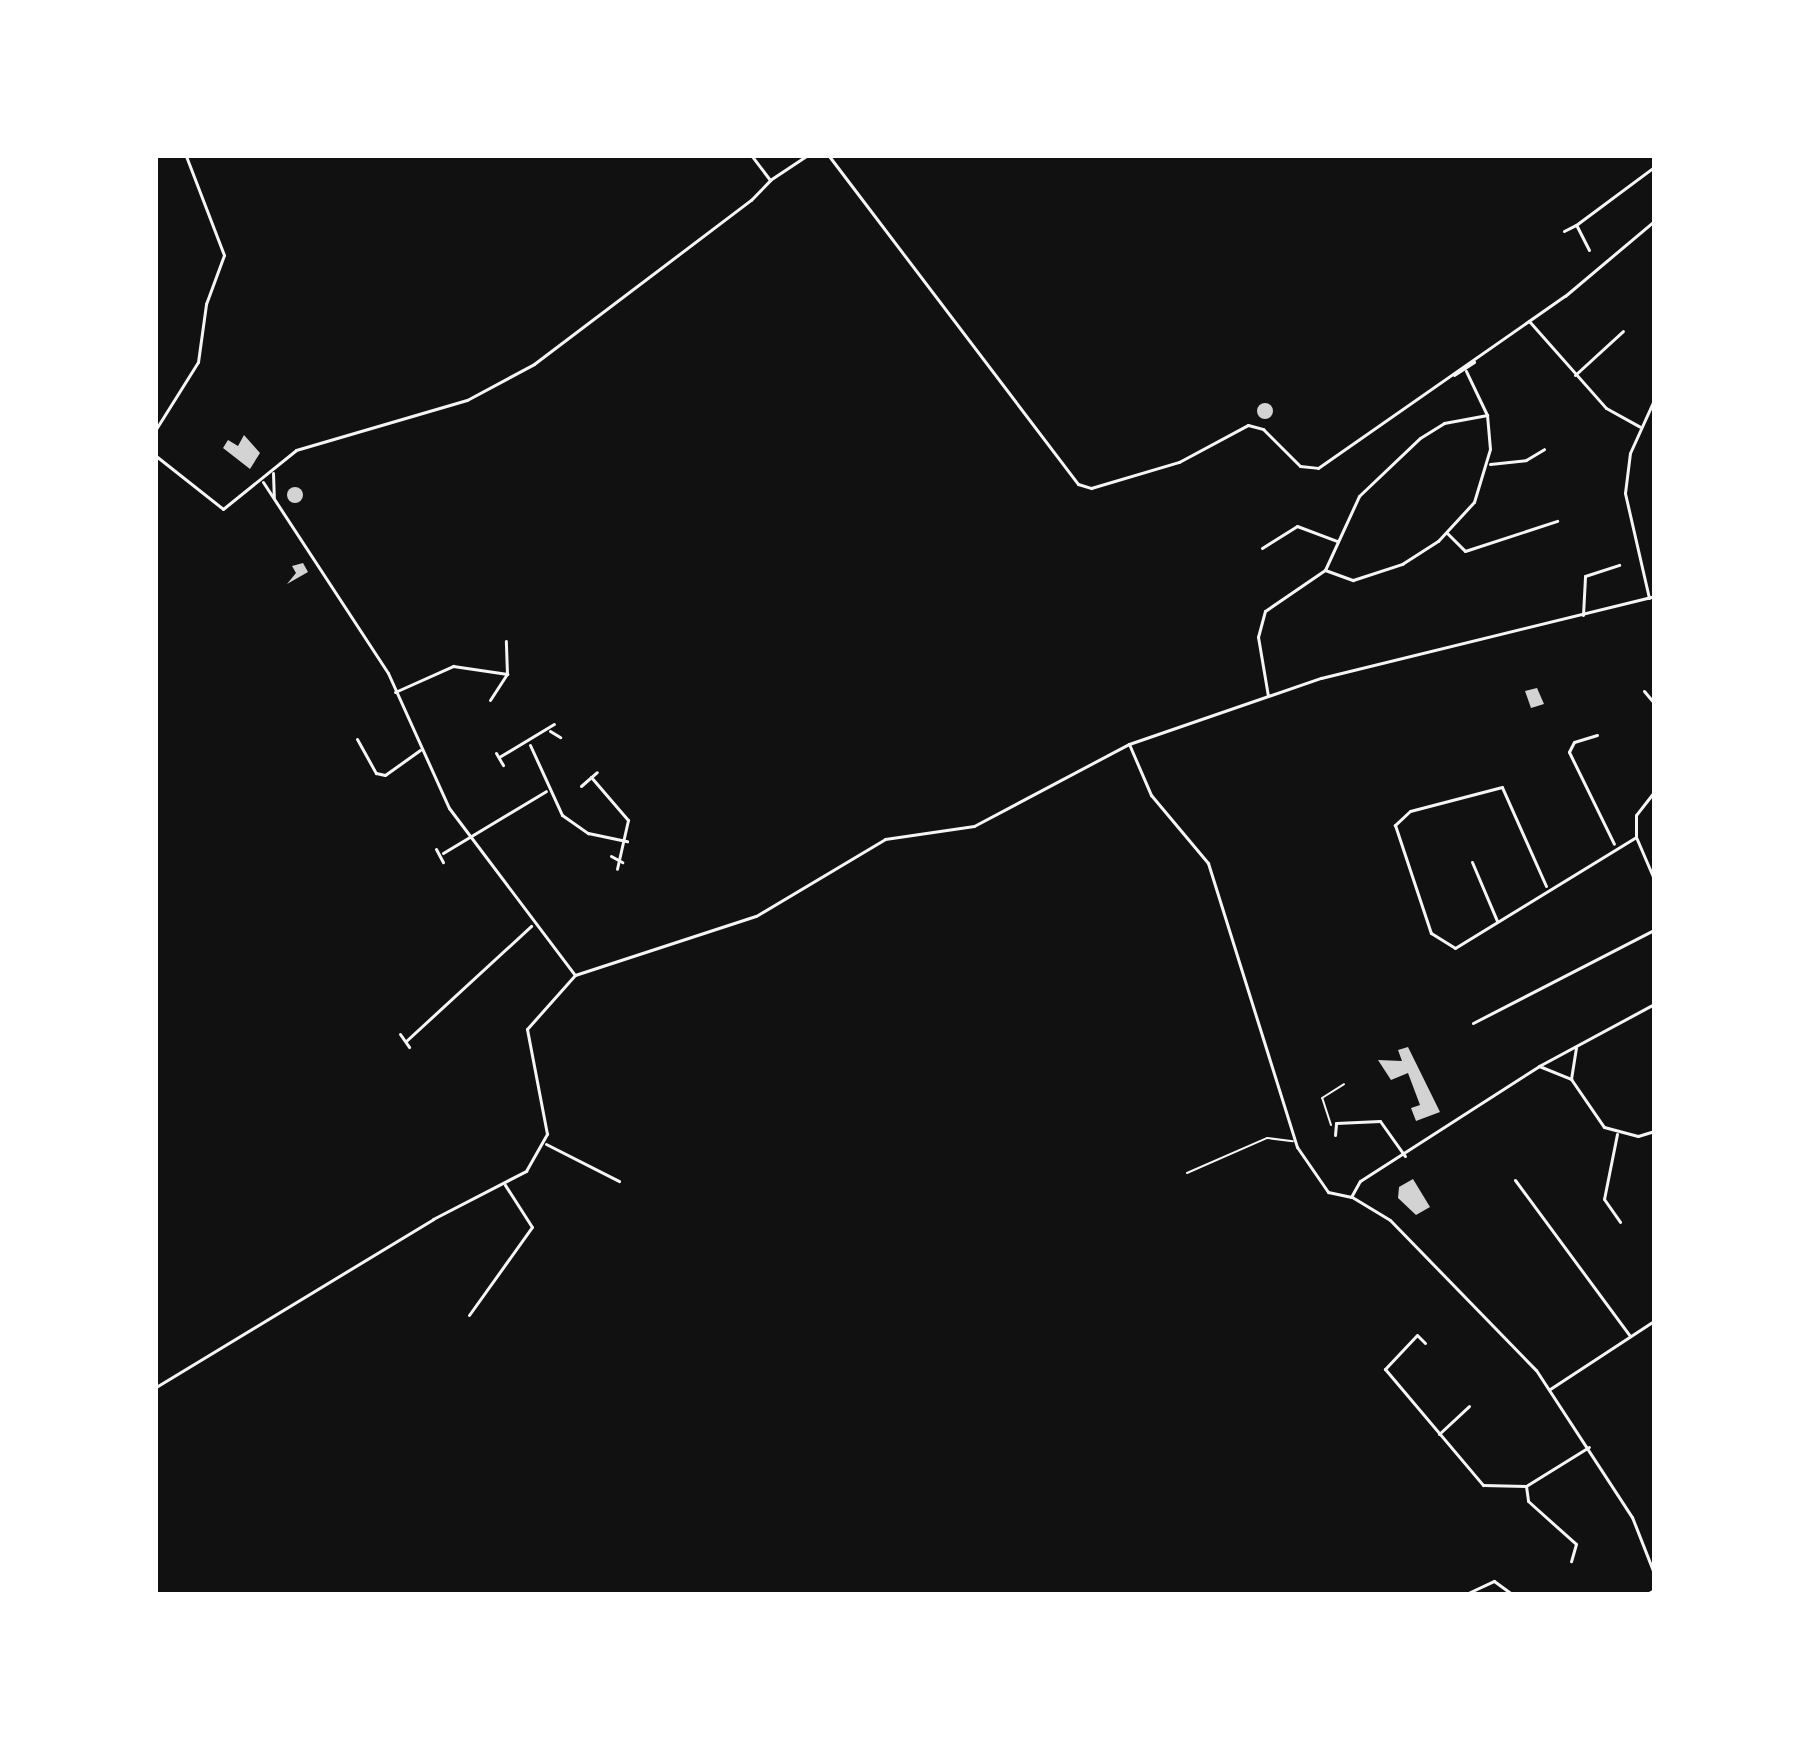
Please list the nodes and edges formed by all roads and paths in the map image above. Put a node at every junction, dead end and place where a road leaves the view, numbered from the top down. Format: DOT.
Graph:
graph roads {
  1 [pos="186,156"];
  2 [pos="752,156"];
  3 [pos="806,156"];
  4 [pos="829,156"];
  5 [pos="1654,167"];
  6 [pos="770,180"];
  7 [pos="1654,221"];
  8 [pos="1576,225"];
  9 [pos="1564,231"];
  10 [pos="1589,250"];
  11 [pos="1529,321"];
  12 [pos="1623,331"];
  13 [pos="1474,362"];
  14 [pos="1466,371"];
  15 [pos="1454,375"];
  16 [pos="1575,375"];
  17 [pos="1654,400"];
  18 [pos="1487,415"];
  19 [pos="1639,426"];
  20 [pos="156,429"];
  21 [pos="1544,449"];
  22 [pos="156,456"];
  23 [pos="1490,464"];
  24 [pos="273,473"];
  25 [pos="263,482"];
  26 [pos="274,497"];
  27 [pos="1557,521"];
  28 [pos="1447,533"];
  29 [pos="1337,541"];
  30 [pos="1262,548"];
  31 [pos="1619,565"];
  32 [pos="1325,570"];
  33 [pos="1652,597"];
  34 [pos="1583,615"];
  35 [pos="506,641"];
  36 [pos="507,674"];
  37 [pos="1644,691"];
  38 [pos="395,692"];
  39 [pos="1654,694"];
  40 [pos="1268,696"];
  41 [pos="490,700"];
  42 [pos="1652,702"];
  43 [pos="554,724"];
  44 [pos="550,731"];
  45 [pos="1597,735"];
  46 [pos="560,737"];
  47 [pos="357,739"];
  48 [pos="1129,744"];
  49 [pos="530,745"];
  50 [pos="420,750"];
  51 [pos="503,765"];
  52 [pos="597,772"];
  53 [pos="591,777"];
  54 [pos="581,786"];
  55 [pos="546,791"];
  56 [pos="1654,792"];
  57 [pos="1636,837"];
  58 [pos="471,838"];
  59 [pos="627,841"];
  60 [pos="1614,844"];
  61 [pos="436,849"];
  62 [pos="443,853"];
  63 [pos="611,856"];
  64 [pos="443,862"];
  65 [pos="622,862"];
  66 [pos="1472,862"];
  67 [pos="617,869"];
  68 [pos="1654,879"];
  69 [pos="1546,886"];
  70 [pos="1497,921"];
  71 [pos="531,926"];
  72 [pos="1654,930"];
  73 [pos="1559,966"];
  74 [pos="1563,974"];
  75 [pos="575,975"];
  76 [pos="1654,1004"];
  77 [pos="1473,1023"];
  78 [pos="400,1034"];
  79 [pos="406,1041"];
  80 [pos="1577,1045"];
  81 [pos="409,1047"];
  82 [pos="1539,1066"];
  83 [pos="1571,1079"];
  84 [pos="1344,1084"];
  85 [pos="1331,1125"];
  86 [pos="1654,1131"];
  87 [pos="1617,1134"];
  88 [pos="1335,1135"];
  89 [pos="1294,1141"];
  90 [pos="546,1144"];
  91 [pos="1405,1156"];
  92 [pos="1187,1173"];
  93 [pos="1515,1180"];
  94 [pos="619,1181"];
  95 [pos="505,1185"];
  96 [pos="1351,1197"];
  97 [pos="1620,1222"];
  98 [pos="469,1315"];
  99 [pos="1654,1321"];
  100 [pos="1630,1336"];
  101 [pos="1425,1343"];
  102 [pos="156,1387"];
  103 [pos="1550,1389"];
  104 [pos="1469,1406"];
  105 [pos="1439,1434"];
  106 [pos="1590,1447"];
  107 [pos="1526,1486"];
  108 [pos="1571,1561"];
  109 [pos="1654,1573"];
  110 [pos="1654,1590"];
  111 [pos="1466,1594"];
  112 [pos="1512,1594"];
  113 [pos="1647,1594"];
  1 -- 20 [label="street"];
  2 -- 6 [label="street"];
  3 -- 6 [label="street"];
  4 -- 11 [label="street"];
  5 -- 8 [label="street"];
  6 -- 24 [label="street"];
  7 -- 11 [label="street"];
  8 -- 9 [label="street"];
  8 -- 10 [label="street"];
  11 -- 16 [label="street"];
  12 -- 16 [label="street"];
  13 -- 14 [label="street"];
  14 -- 15 [label="street"];
  14 -- 18 [label="street"];
  16 -- 19 [label="street"];
  17 -- 19 [label="street"];
  18 -- 23 [label="street"];
  18 -- 29 [label="street"];
  19 -- 33 [label="street"];
  21 -- 23 [label="street"];
  22 -- 25 [label="street"];
  23 -- 28 [label="street"];
  24 -- 25 [label="street"];
  24 -- 26 [label="street"];
  25 -- 26 [label="street"];
  26 -- 38 [label="street"];
  27 -- 28 [label="street"];
  28 -- 32 [label="street"];
  29 -- 30 [label="street"];
  29 -- 32 [label="street"];
  31 -- 34 [label="street"];
  32 -- 40 [label="street"];
  33 -- 34 [label="street"];
  34 -- 40 [label="street"];
  35 -- 36 [label="street"];
  36 -- 38 [label="street"];
  36 -- 41 [label="street"];
  37 -- 42 [label="street"];
  38 -- 50 [label="street"];
  39 -- 42 [label="street"];
  40 -- 48 [label="street"];
  43 -- 44 [label="street"];
  44 -- 46 [label="street"];
  44 -- 49 [label="street"];
  45 -- 60 [label="street"];
  47 -- 50 [label="street"];
  48 -- 75 [label="street"];
  48 -- 89 [label="street"];
  49 -- 51 [label="street"];
  49 -- 55 [label="street"];
  50 -- 58 [label="street"];
  52 -- 53 [label="street"];
  53 -- 54 [label="street"];
  53 -- 59 [label="street"];
  55 -- 58 [label="street"];
  55 -- 59 [label="street"];
  56 -- 57 [label="street"];
  57 -- 60 [label="street"];
  57 -- 68 [label="street"];
  58 -- 62 [label="street"];
  58 -- 71 [label="street"];
  59 -- 65 [label="street"];
  60 -- 69 [label="street"];
  61 -- 62 [label="street"];
  62 -- 64 [label="street"];
  63 -- 65 [label="street"];
  65 -- 67 [label="street"];
  66 -- 70 [label="street"];
  69 -- 70 [label="street"];
  69 -- 70 [label="street"];
  71 -- 75 [label="street"];
  71 -- 79 [label="street"];
  72 -- 74 [label="street"];
  73 -- 74 [label="street"];
  74 -- 77 [label="street"];
  75 -- 90 [label="street"];
  76 -- 80 [label="street"];
  78 -- 79 [label="street"];
  79 -- 81 [label="street"];
  80 -- 82 [label="street"];
  80 -- 83 [label="street"];
  82 -- 83 [label="street"];
  82 -- 91 [label="street"];
  83 -- 87 [label="street"];
  84 -- 85 [label="lane"];
  85 -- 88 [label="street"];
  85 -- 91 [label="street"];
  86 -- 87 [label="street"];
  87 -- 97 [label="street"];
  89 -- 92 [label="lane"];
  89 -- 96 [label="street"];
  90 -- 94 [label="street"];
  90 -- 95 [label="street"];
  91 -- 96 [label="street"];
  93 -- 100 [label="street"];
  95 -- 98 [label="street"];
  95 -- 102 [label="street"];
  96 -- 103 [label="street"];
  99 -- 100 [label="street"];
  100 -- 103 [label="street"];
  101 -- 105 [label="street"];
  103 -- 106 [label="street"];
  104 -- 105 [label="street"];
  105 -- 107 [label="street"];
  106 -- 107 [label="street"];
  106 -- 109 [label="street"];
  107 -- 108 [label="street"];
  110 -- 113 [label="street"];
  111 -- 112 [label="street"];
}
